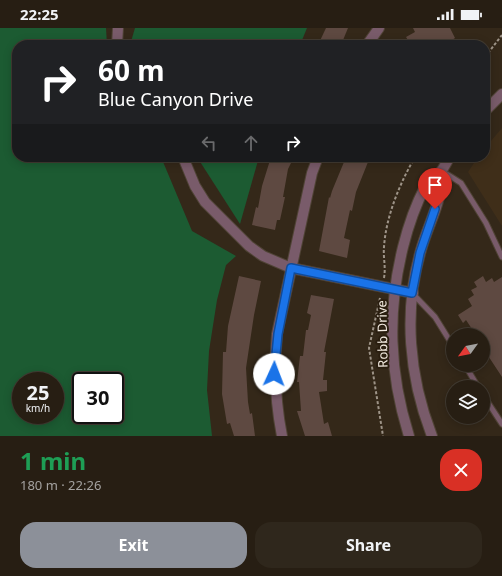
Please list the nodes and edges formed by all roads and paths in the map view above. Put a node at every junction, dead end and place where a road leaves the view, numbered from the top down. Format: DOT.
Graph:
graph roads {
  1 [pos="118,28"];
  2 [pos="379,28"];
  3 [pos="502,35"];
  4 [pos="117,40"];
  5 [pos="371,40"];
  6 [pos="490,51"];
  7 [pos="502,94"];
  8 [pos="490,106"];
  9 [pos="185,162"];
  10 [pos="316,162"];
  11 [pos="447,162"];
  12 [pos="442,171"];
  13 [pos="502,257"];
  14 [pos="291,268"];
  15 [pos="395,290"];
  16 [pos="412,293"];
  17 [pos="446,335"];
  18 [pos="490,406"];
  19 [pos="502,424"];
  20 [pos="282,436"];
  21 [pos="409,436"];
  22 [pos="432,436"];
  1 -- 4 [label="street"];
  2 -- 5 [label="street"];
  3 -- 6 [label="path"];
  7 -- 8 [label="street"];
  9 -- 14 [label="street"];
  10 -- 14 [label="street"];
  11 -- 12 [label="street, Robb Drive"];
  12 -- 13 [label="lane"];
  12 -- 15 [label="street, Robb Drive"];
  12 -- 16 [label="street, Robb Drive"];
  14 -- 15 [label="street"];
  14 -- 20 [label="street"];
  15 -- 16 [label="street"];
  15 -- 21 [label="street, Robb Drive"];
  16 -- 17 [label="lane"];
  16 -- 22 [label="street, Robb Drive"];
  18 -- 19 [label="lane"];
}
